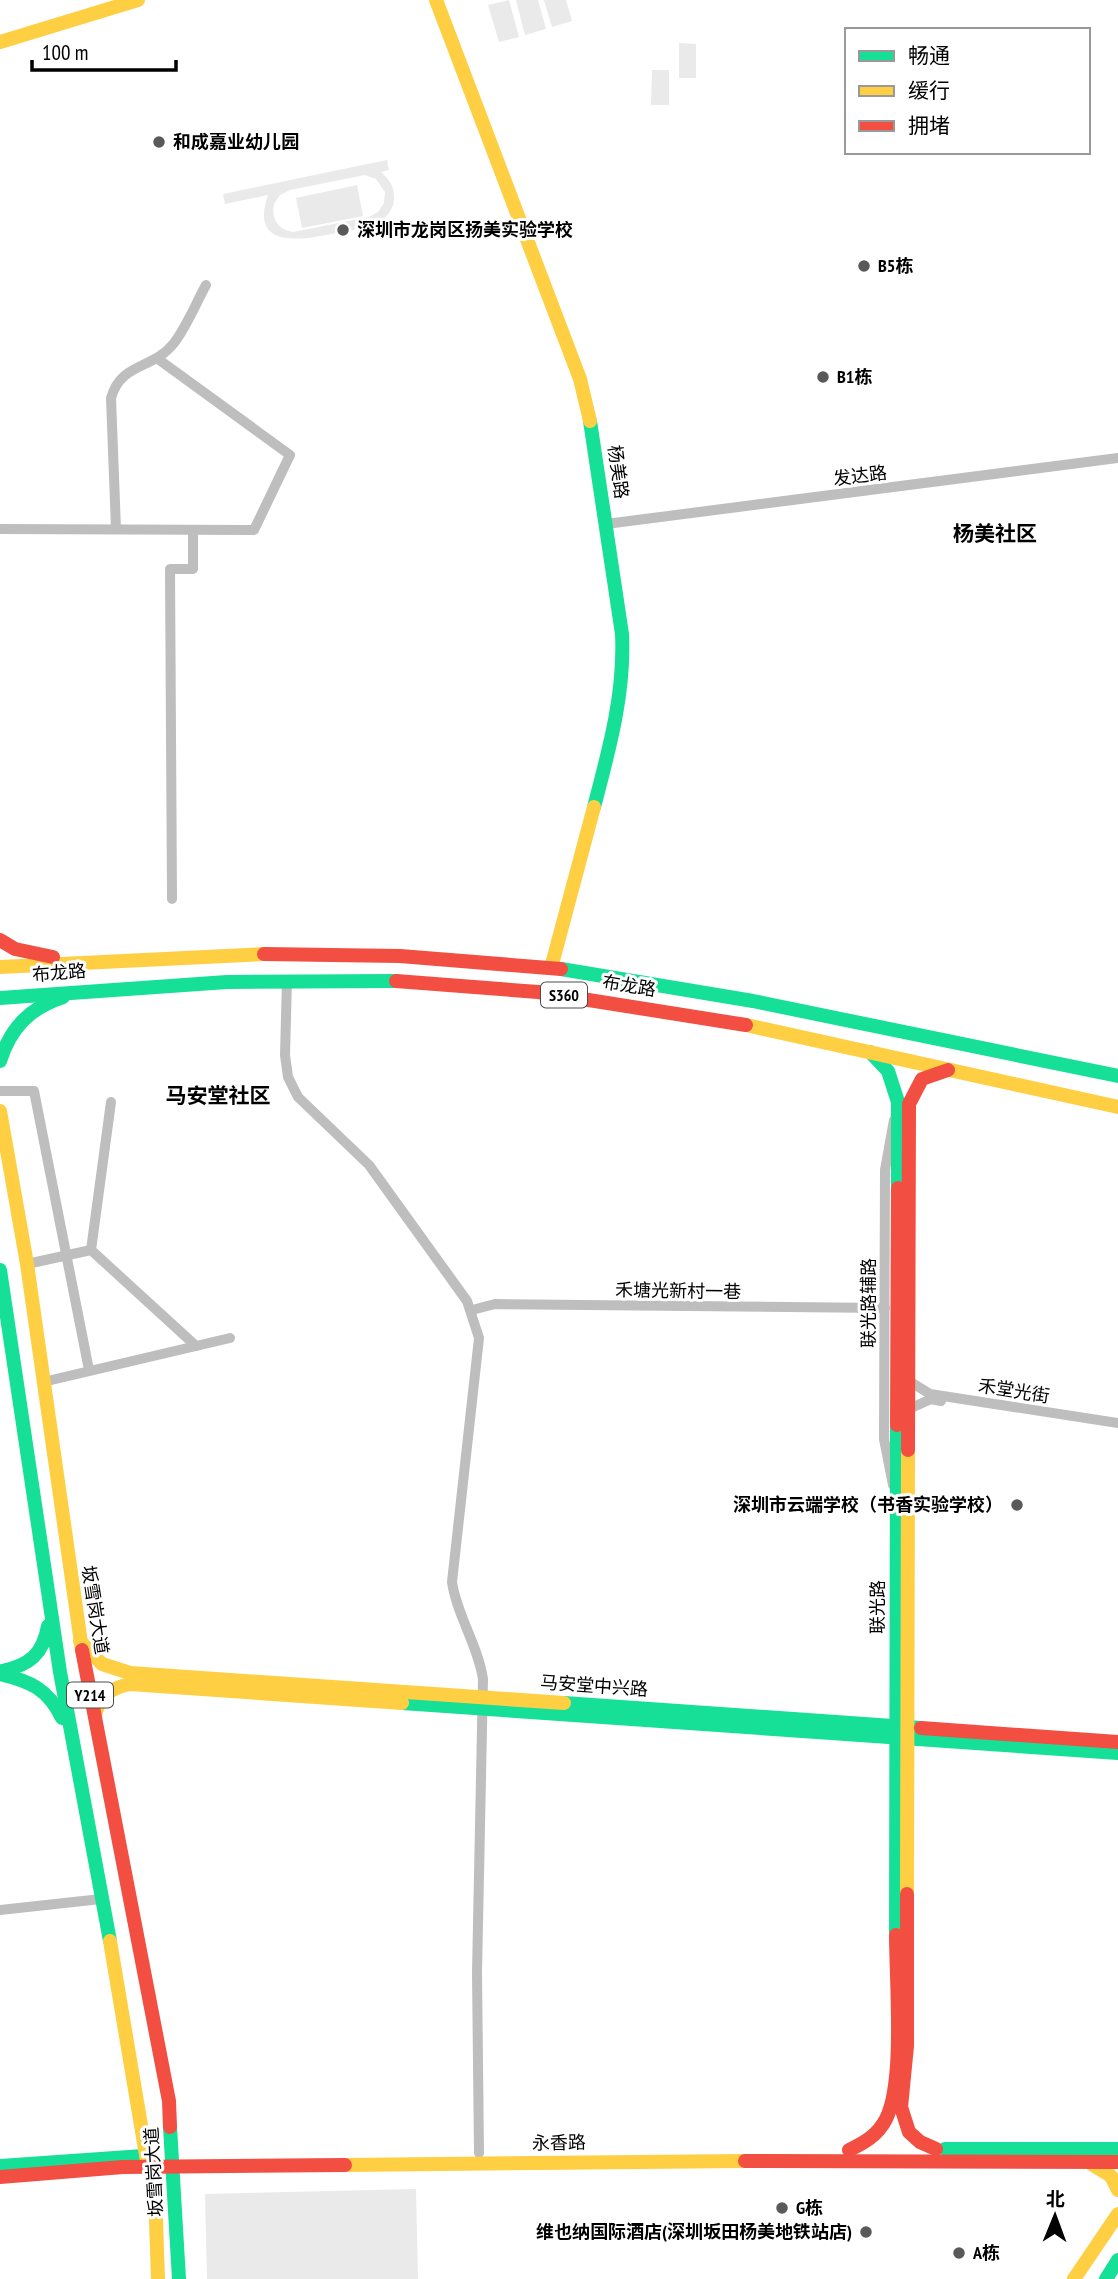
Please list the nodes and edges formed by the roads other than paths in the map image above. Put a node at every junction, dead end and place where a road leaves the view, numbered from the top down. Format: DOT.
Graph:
graph roads {
  1 [pos="138,0"];
  2 [pos="436,0"];
  3 [pos="0,41"];
  4 [pos="206,285"];
  5 [pos="158,359"];
  6 [pos="1118,457"];
  7 [pos="606,524"];
  8 [pos="0,529"];
  9 [pos="116,529"];
  10 [pos="193,530"];
  11 [pos="172,899"];
  12 [pos="0,940"];
  13 [pos="79,961"];
  14 [pos="0,967"];
  15 [pos="551,968"];
  16 [pos="287,980"];
  17 [pos="86,990"];
  18 [pos="0,998"];
  19 [pos="870,1052"];
  20 [pos="0,1061"];
  21 [pos="951,1070"];
  22 [pos="1118,1076"];
  23 [pos="0,1091"];
  24 [pos="111,1102"];
  25 [pos="898,1102"];
  26 [pos="1118,1107"];
  27 [pos="0,1111"];
  28 [pos="91,1250"];
  29 [pos="66,1255"];
  30 [pos="27,1264"];
  31 [pos="0,1270"];
  32 [pos="885,1308"];
  33 [pos="472,1310"];
  34 [pos="230,1338"];
  35 [pos="196,1346"];
  36 [pos="6,1357"];
  37 [pos="89,1370"];
  38 [pos="909,1381"];
  39 [pos="43,1382"];
  40 [pos="908,1409"];
  41 [pos="1118,1425"];
  42 [pos="897,1504"];
  43 [pos="50,1610"];
  44 [pos="80,1641"];
  45 [pos="0,1673"];
  46 [pos="483,1704"];
  47 [pos="95,1721"];
  48 [pos="902,1733"];
  49 [pos="72,1738"];
  50 [pos="1118,1742"];
  51 [pos="1118,1753"];
  52 [pos="101,1899"];
  53 [pos="0,1910"];
  54 [pos="936,2149"];
  55 [pos="849,2150"];
  56 [pos="1118,2150"];
  57 [pos="479,2153"];
  58 [pos="147,2161"];
  59 [pos="173,2161"];
  60 [pos="1088,2162"];
  61 [pos="1118,2162"];
  62 [pos="0,2166"];
  63 [pos="0,2177"];
  64 [pos="1118,2190"];
  65 [pos="1117,2213"];
  66 [pos="1118,2260"];
  67 [pos="158,2279"];
  68 [pos="179,2279"];
  69 [pos="1074,2279"];
  70 [pos="1105,2279"];
  1 -- 3 [label="main road"];
  2 -- 7 [label="main road, 杨美路"];
  4 -- 5 [label="street"];
  5 -- 9 [label="street"];
  5 -- 10 [label="street"];
  6 -- 7 [label="street, 发达路"];
  7 -- 15 [label="main road, 杨美路"];
  8 -- 9 [label="street"];
  9 -- 10 [label="street"];
  10 -- 11 [label="street"];
  12 -- 13 [label="main road"];
  13 -- 14 [label="main road, 布龙路 / S360"];
  13 -- 15 [label="main road, 布龙路 / S360"];
  15 -- 22 [label="main road, 布龙路 / S360"];
  16 -- 17 [label="main road, 布龙路 / S360"];
  16 -- 19 [label="main road, 布龙路 / S360"];
  16 -- 33 [label="street"];
  17 -- 18 [label="main road, 布龙路 / S360"];
  17 -- 20 [label="main road"];
  19 -- 21 [label="main road, 布龙路 / S360"];
  19 -- 25 [label="main road, 联光路"];
  21 -- 26 [label="main road, 布龙路 / S360"];
  21 -- 38 [label="main road, 联光路"];
  23 -- 29 [label="street"];
  24 -- 28 [label="street"];
  25 -- 32 [label="street, 联光路辅路"];
  25 -- 42 [label="main road, 联光路"];
  27 -- 30 [label="main road, 坂雪岗大道 / Y214"];
  28 -- 29 [label="street"];
  28 -- 35 [label="street"];
  29 -- 30 [label="street"];
  29 -- 37 [label="street"];
  30 -- 39 [label="main road, 坂雪岗大道 / Y214"];
  31 -- 36 [label="main road, 坂雪岗大道 / Y214"];
  32 -- 33 [label="street, 禾塘光新村一巷"];
  32 -- 42 [label="street, 联光路辅路"];
  33 -- 46 [label="street"];
  34 -- 35 [label="street"];
  35 -- 37 [label="street"];
  36 -- 43 [label="main road, 坂雪岗大道 / Y214"];
  37 -- 39 [label="street"];
  38 -- 40 [label="main road, 联光路"];
  38 -- 41 [label="street, 禾堂光街"];
  39 -- 44 [label="main road, 坂雪岗大道 / Y214"];
  40 -- 41 [label="street"];
  40 -- 48 [label="main road, 联光路"];
  42 -- 48 [label="main road, 联光路"];
  43 -- 45 [label="main road"];
  43 -- 49 [label="main road, 坂雪岗大道 / Y214"];
  44 -- 46 [label="main road, 马安堂中兴路"];
  44 -- 47 [label="main road, 坂雪岗大道 / Y214"];
  45 -- 49 [label="main road"];
  46 -- 47 [label="main road, 马安堂中兴路"];
  46 -- 48 [label="main road, 马安堂中兴路"];
  46 -- 57 [label="street"];
  47 -- 59 [label="main road, 坂雪岗大道 / Y214"];
  48 -- 50 [label="main road, 马安堂中兴路"];
  48 -- 51 [label="main road, 马安堂中兴路"];
  48 -- 54 [label="main road, 联光路"];
  48 -- 55 [label="main road, 联光路"];
  49 -- 52 [label="main road, 坂雪岗大道 / Y214"];
  52 -- 53 [label="street"];
  52 -- 58 [label="main road, 坂雪岗大道 / Y214"];
  54 -- 55 [label="main road, 永香路"];
  54 -- 56 [label="main road, 永香路"];
  55 -- 57 [label="main road, 永香路"];
  57 -- 59 [label="main road, 永香路"];
  58 -- 59 [label="main road, 永香路"];
  58 -- 62 [label="main road, 永香路"];
  58 -- 63 [label="main road, 永香路"];
  58 -- 67 [label="main road, 坂雪岗大道 / Y214"];
  59 -- 60 [label="main road, 永香路"];
  59 -- 68 [label="main road, 坂雪岗大道 / Y214"];
  60 -- 61 [label="main road, 永香路"];
  60 -- 64 [label="main road"];
  65 -- 69 [label="main road"];
  66 -- 70 [label="main road"];
}
